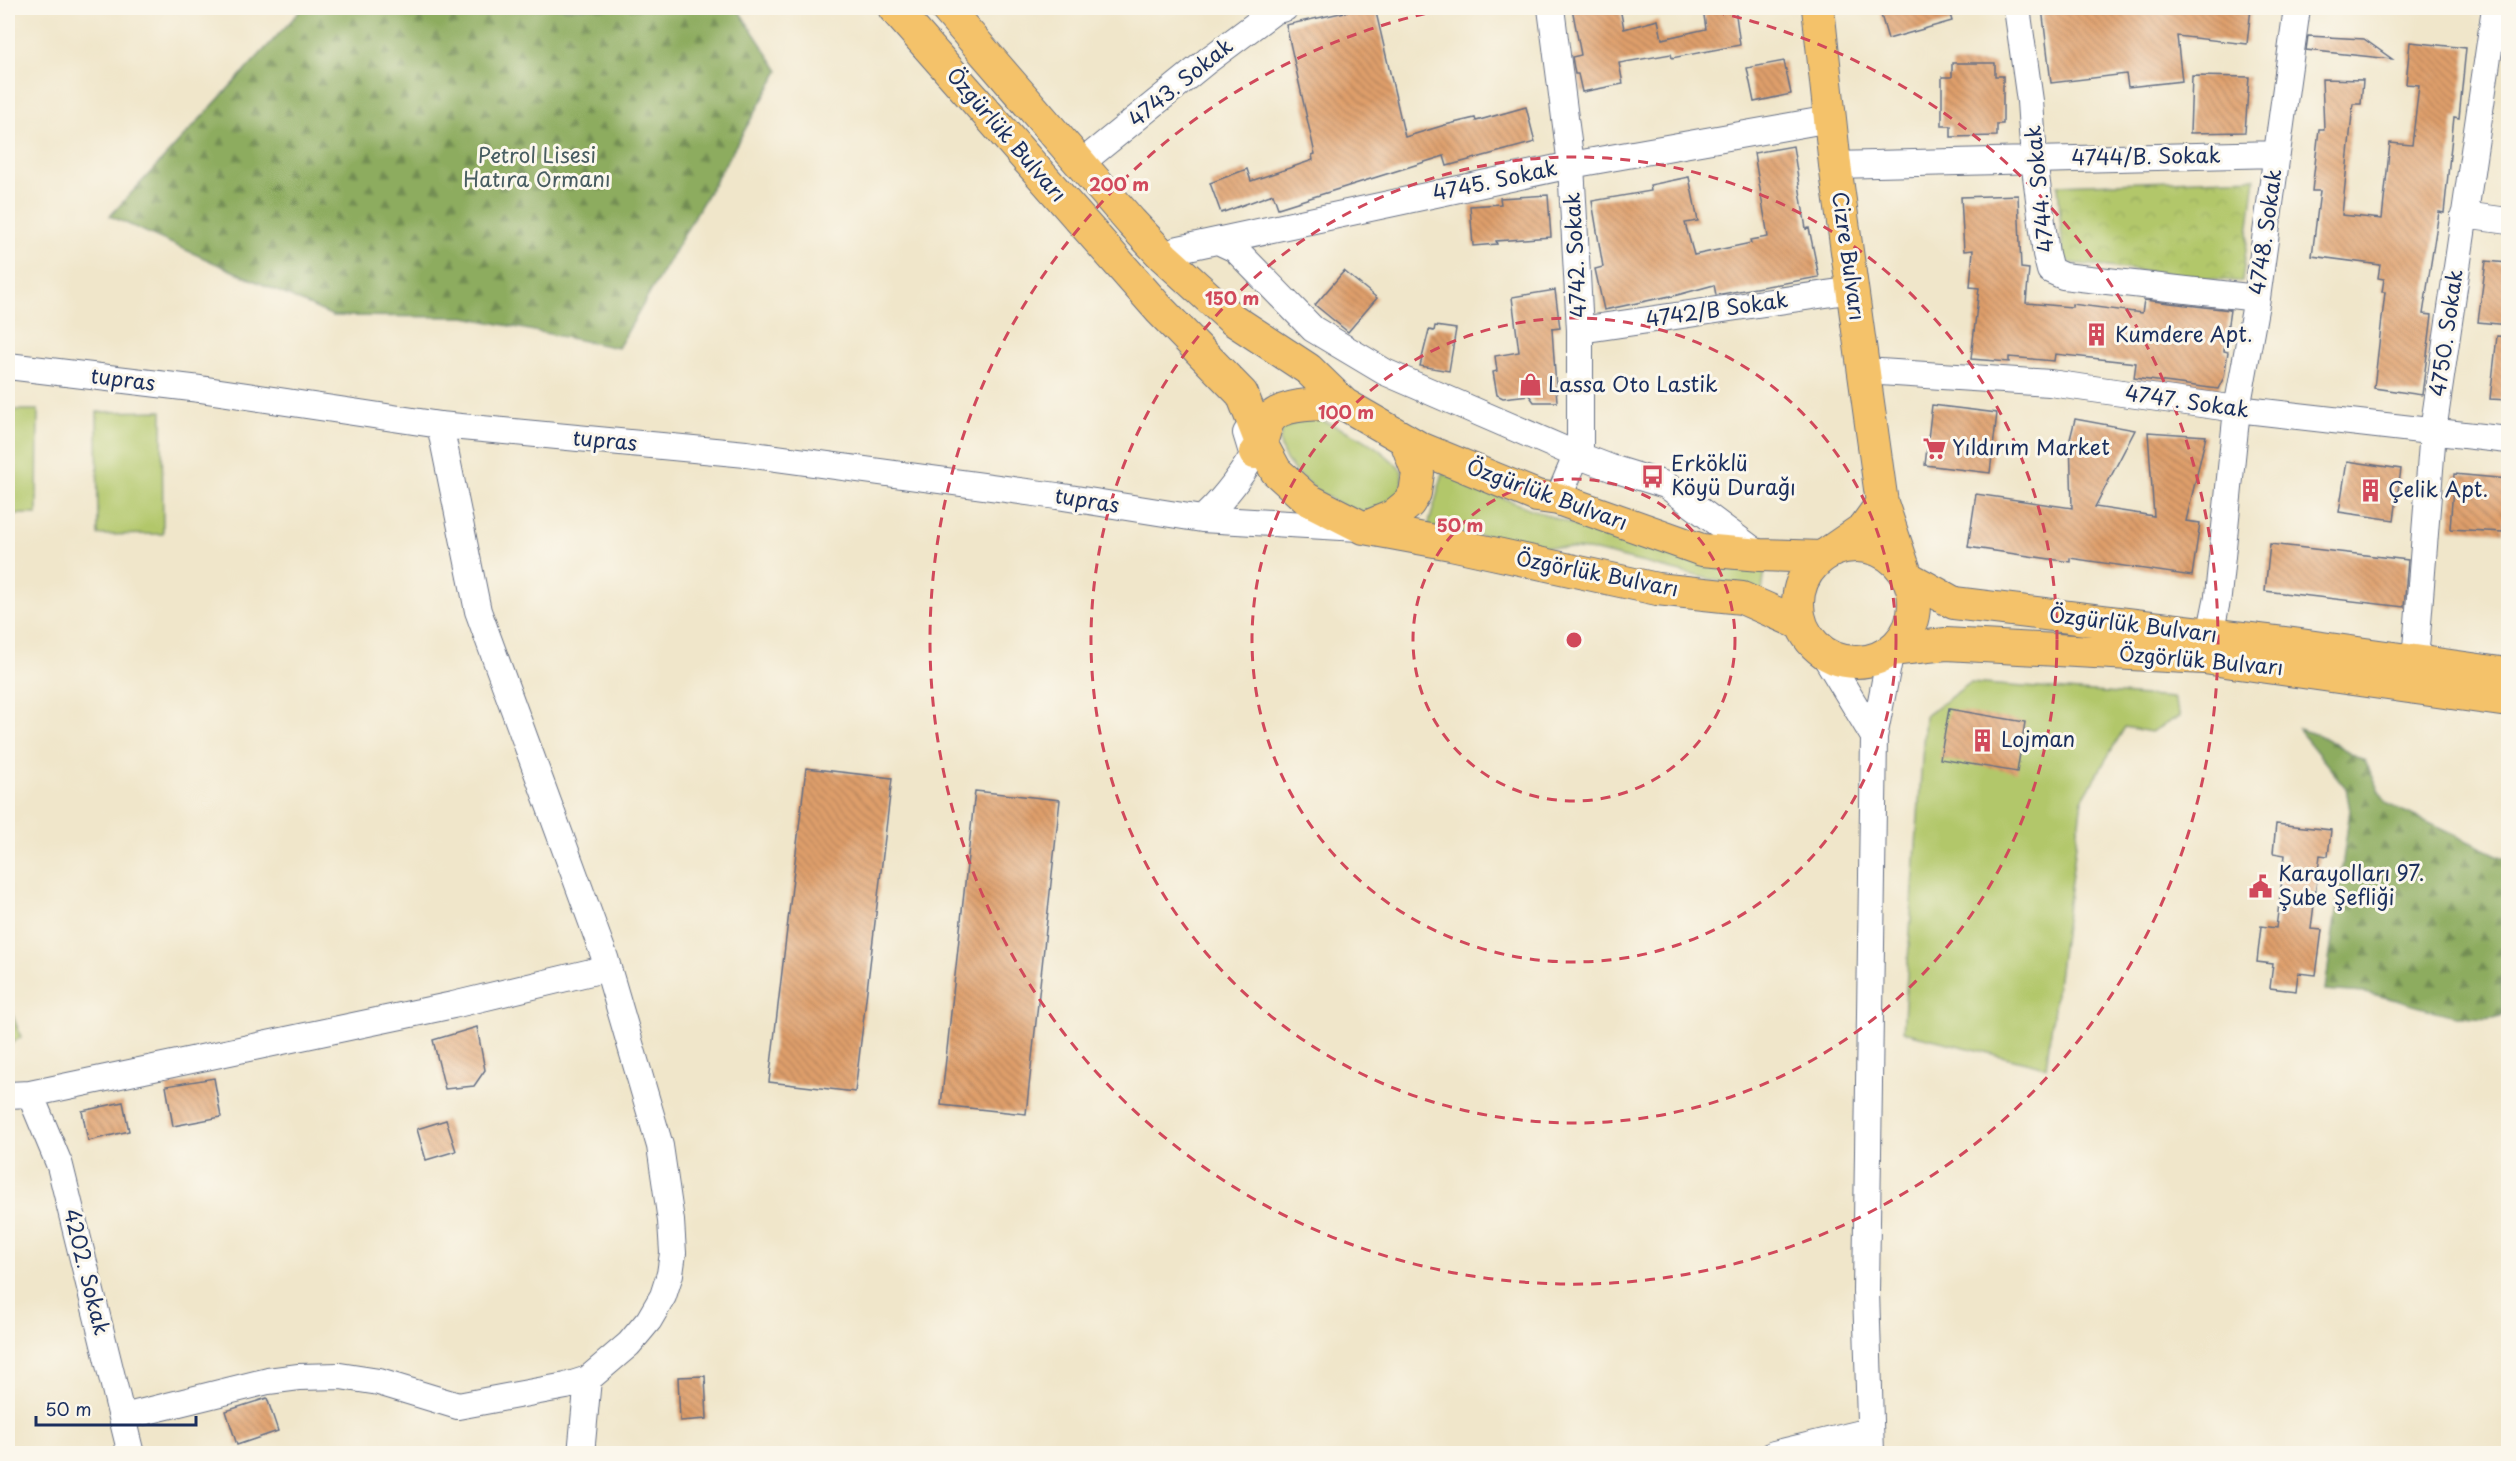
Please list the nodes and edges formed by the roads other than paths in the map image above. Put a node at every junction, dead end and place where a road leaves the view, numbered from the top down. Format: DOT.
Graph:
graph roads {
  1 [pos="894,8"];
  2 [pos="946,8"];
  3 [pos="1285,8"];
  4 [pos="1551,8"];
  5 [pos="1818,8"];
  6 [pos="2017,8"];
  7 [pos="2297,8"];
  8 [pos="2496,8"];
  9 [pos="1830,119"];
  10 [pos="2277,154"];
  11 [pos="2034,160"];
  12 [pos="1080,164"];
  13 [pos="1570,165"];
  14 [pos="1835,165"];
  15 [pos="2464,214"];
  16 [pos="2508,221"];
  17 [pos="1218,241"];
  18 [pos="1164,257"];
  19 [pos="1853,290"];
  20 [pos="2257,298"];
  21 [pos="1580,330"];
  22 [pos="8,366"];
  23 [pos="1865,370"];
  24 [pos="1242,394"];
  25 [pos="1344,404"];
  26 [pos="2237,409"];
  27 [pos="440,425"];
  28 [pos="2433,431"];
  29 [pos="1405,439"];
  30 [pos="2508,440"];
  31 [pos="1257,451"];
  32 [pos="1577,455"];
  33 [pos="1558,499"];
  34 [pos="1882,503"];
  35 [pos="1202,519"];
  36 [pos="1364,528"];
  37 [pos="1760,555"];
  38 [pos="1822,557"];
  39 [pos="1907,576"];
  40 [pos="1801,624"];
  41 [pos="2210,635"];
  42 [pos="1891,650"];
  43 [pos="1822,651"];
  44 [pos="2415,661"];
  45 [pos="2508,674"];
  46 [pos="2508,701"];
  47 [pos="1874,737"];
  48 [pos="608,968"];
  49 [pos="19,1095"];
  50 [pos="588,1379"];
  51 [pos="123,1417"];
  52 [pos="1870,1442"];
  53 [pos="131,1454"];
  54 [pos="581,1454"];
  55 [pos="1774,1454"];
  1 -- 24 [label="main road, Özgürlük Bulvarı"];
  2 -- 12 [label="main road, Özgürlük Bulvarı"];
  3 -- 12 [label="street, 4743. Sokak"];
  4 -- 13 [label="street, 4742. Sokak"];
  5 -- 9 [label="main road, Cizre Bulvarı"];
  6 -- 11 [label="street, 4744. Sokak"];
  7 -- 10 [label="street, 4748. Sokak"];
  8 -- 15 [label="street, 4750. Sokak"];
  9 -- 13 [label="street, 4745. Sokak"];
  9 -- 14 [label="main road, Cizre Bulvarı"];
  10 -- 11 [label="street, 4744/B. Sokak"];
  10 -- 20 [label="street, 4748. Sokak"];
  11 -- 14 [label="street, 4744/B. Sokak"];
  11 -- 20 [label="street, 4744. Sokak"];
  12 -- 18 [label="main road, Özgürlük Bulvarı"];
  13 -- 17 [label="street, 4745. Sokak"];
  13 -- 21 [label="street, 4742. Sokak"];
  14 -- 19 [label="main road, Cizre Bulvarı"];
  15 -- 16 [label="street"];
  15 -- 28 [label="street, 4750. Sokak"];
  17 -- 18 [label="street, 4745. Sokak"];
  17 -- 32 [label="street"];
  18 -- 25 [label="main road, Özgürlük Bulvarı"];
  19 -- 21 [label="street, 4742/B Sokak"];
  19 -- 23 [label="main road, Cizre Bulvarı"];
  20 -- 26 [label="street, 4748. Sokak"];
  21 -- 32 [label="street, 4742. Sokak"];
  22 -- 27 [label="street, tupras"];
  23 -- 26 [label="street, 4747. Sokak"];
  23 -- 34 [label="main road, Cizre Bulvarı"];
  24 -- 31 [label="main road, Özgörlük Bulvarı"];
  25 -- 29 [label="main road, Özgürlük Bulvarı"];
  25 -- 31 [label="main road"];
  26 -- 28 [label="street, 4747. Sokak"];
  26 -- 41 [label="street, 4748. Sokak"];
  27 -- 35 [label="street, tupras"];
  27 -- 48 [label="street"];
  28 -- 30 [label="street, 4747. Sokak"];
  28 -- 44 [label="street, 4750. Sokak"];
  29 -- 33 [label="main road, Özgürlük Bulvarı"];
  29 -- 36 [label="main road"];
  31 -- 35 [label="street"];
  31 -- 36 [label="main road, Özgörlük Bulvarı"];
  32 -- 33 [label="street, 4742. Sokak"];
  32 -- 37 [label="street"];
  33 -- 37 [label="main road, Özgürlük Bulvarı"];
  34 -- 38 [label="main road"];
  34 -- 39 [label="main road, Cizre Bulvarı"];
  35 -- 36 [label="street, tupras"];
  36 -- 40 [label="main road, Özgörlük Bulvarı"];
  37 -- 38 [label="main road, Özgürlük Bulvarı"];
  38 -- 39 [label="main road"];
  38 -- 40 [label="main road"];
  39 -- 41 [label="main road, Özgürlük Bulvarı"];
  39 -- 42 [label="main road"];
  40 -- 43 [label="main road"];
  41 -- 44 [label="main road, Özgürlük Bulvarı"];
  42 -- 43 [label="main road"];
  42 -- 46 [label="main road, Özgörlük Bulvarı"];
  42 -- 47 [label="street"];
  43 -- 47 [label="street"];
  44 -- 45 [label="main road, Özgürlük Bulvarı"];
  47 -- 52 [label="street"];
  48 -- 49 [label="street"];
  48 -- 50 [label="street"];
  49 -- 51 [label="street, 4202. Sokak"];
  50 -- 51 [label="street"];
  50 -- 54 [label="street"];
  51 -- 53 [label="street, 4202. Sokak"];
  52 -- 55 [label="street"];
}
